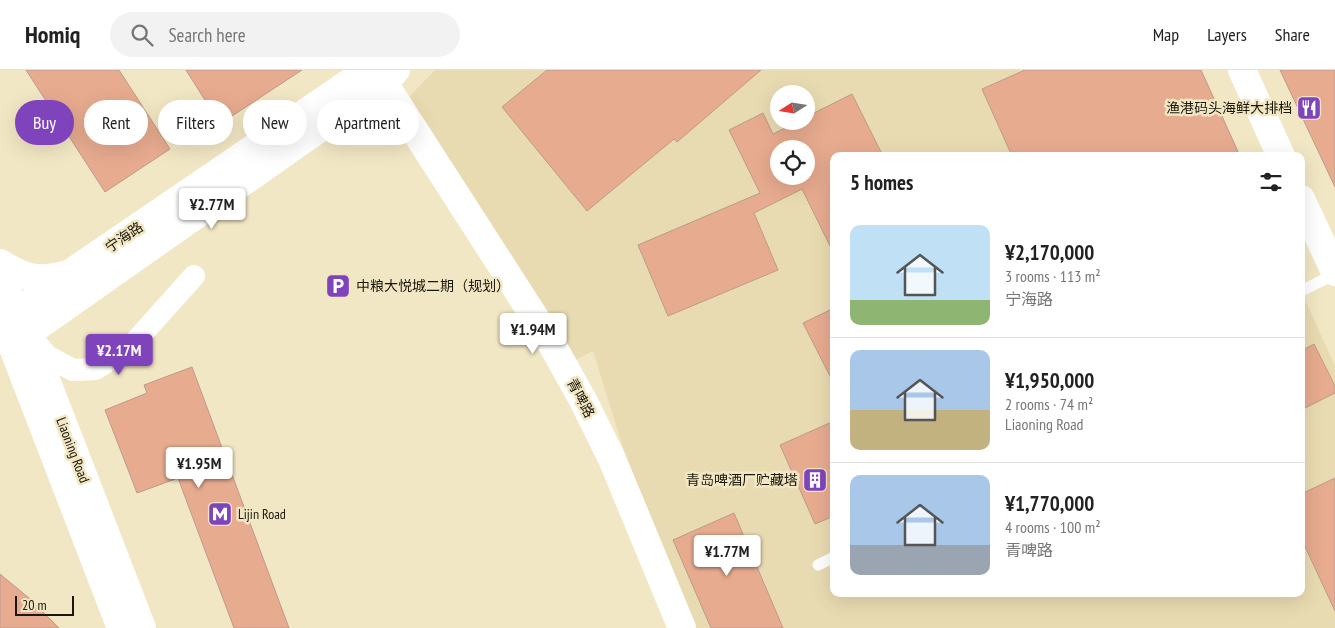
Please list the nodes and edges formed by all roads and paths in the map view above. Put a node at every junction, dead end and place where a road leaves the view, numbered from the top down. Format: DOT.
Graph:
graph roads {
  1 [pos="1242,70"];
  2 [pos="383,73"];
  3 [pos="1280,152"];
  4 [pos="1305,208"];
  5 [pos="0,263"];
  6 [pos="72,272"];
  7 [pos="1335,273"];
  8 [pos="0,274"];
  9 [pos="194,276"];
  10 [pos="1305,289"];
  11 [pos="8,327"];
  12 [pos="830,559"];
  13 [pos="818,565"];
  14 [pos="121,628"];
  15 [pos="142,628"];
  16 [pos="682,628"];
  1 -- 3 [label="street"];
  2 -- 6 [label="street, 宁海路"];
  2 -- 11 [label="street, 宁海路"];
  2 -- 16 [label="street, 青啤路"];
  4 -- 7 [label="street"];
  5 -- 6 [label="street"];
  6 -- 11 [label="street, 宁海路"];
  7 -- 10 [label="lane"];
  8 -- 11 [label="street, Liaoning Road"];
  9 -- 11 [label="street"];
  11 -- 14 [label="street, Liaoning Road"];
  11 -- 15 [label="street, Liaoning Road"];
  12 -- 13 [label="lane"];
}
